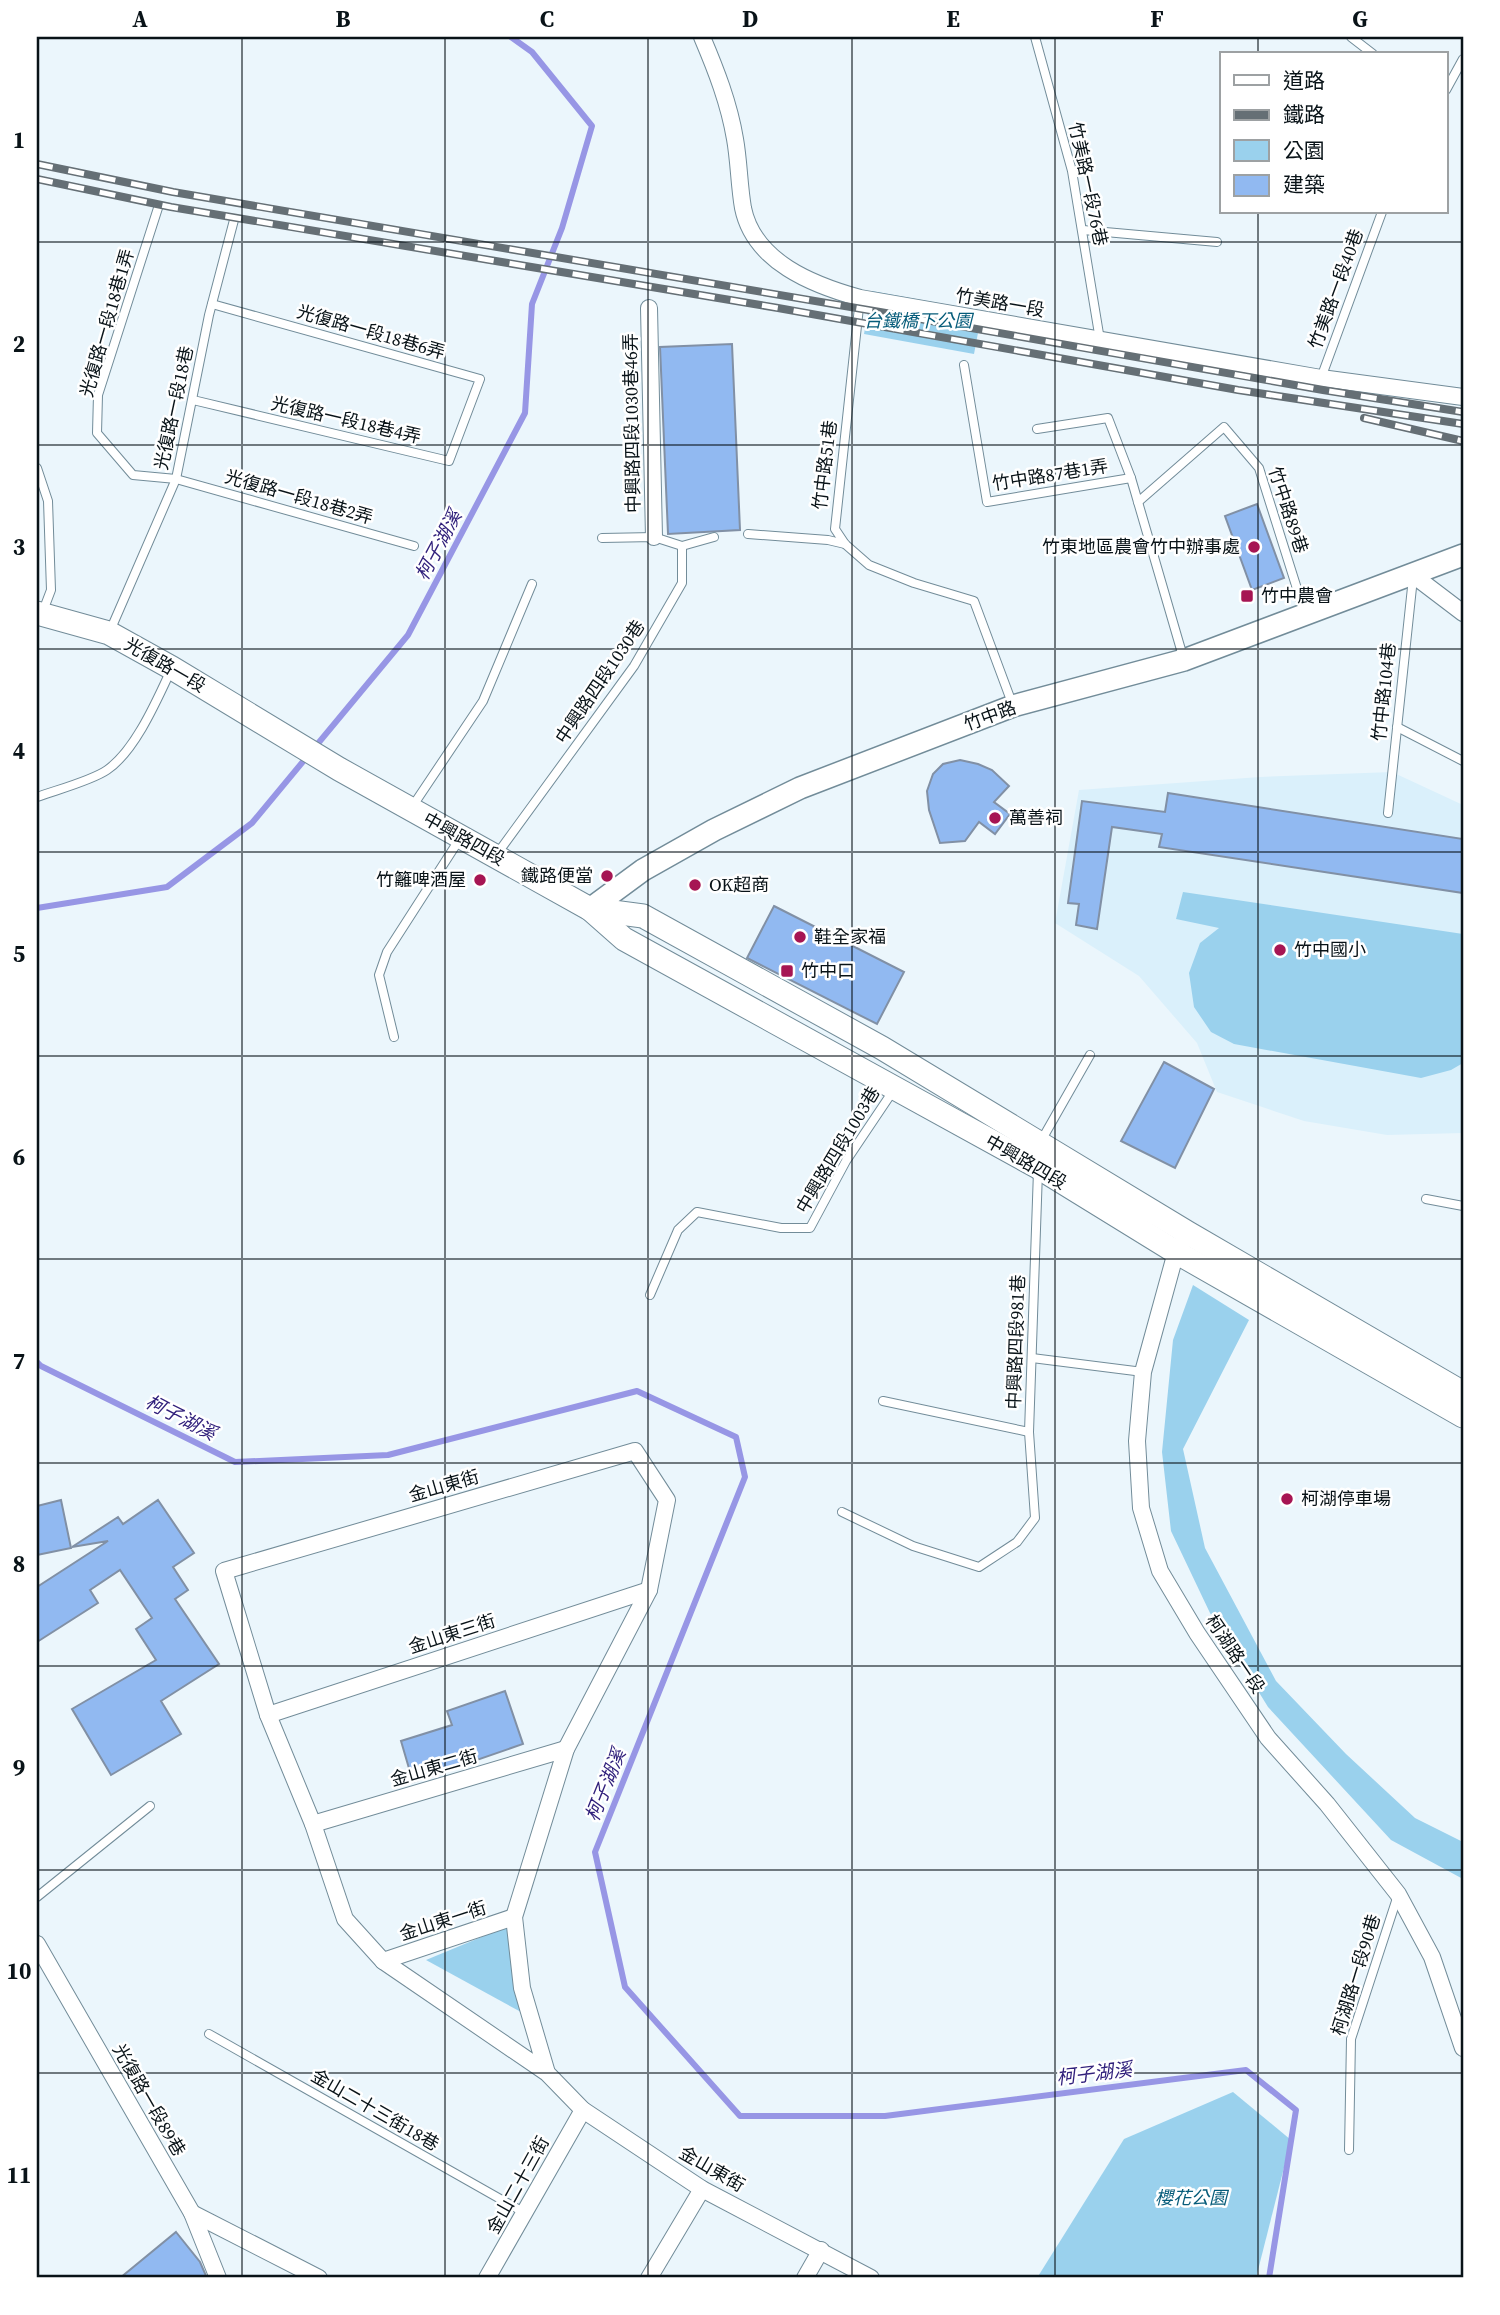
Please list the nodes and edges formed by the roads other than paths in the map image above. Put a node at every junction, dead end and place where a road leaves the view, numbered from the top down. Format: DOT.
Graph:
graph roads {
  1 [pos="702,37"];
  2 [pos="1035,37"];
  3 [pos="1351,37"];
  4 [pos="1370,52"];
  5 [pos="1463,59"];
  6 [pos="1448,86"];
  7 [pos="158,208"];
  8 [pos="1381,214"];
  9 [pos="234,220"];
  10 [pos="1083,230"];
  11 [pos="1217,242"];
  12 [pos="860,298"];
  13 [pos="212,304"];
  14 [pos="649,308"];
  15 [pos="1100,340"];
  16 [pos="964,365"];
  17 [pos="1321,378"];
  18 [pos="1463,397"];
  19 [pos="193,400"];
  20 [pos="466,421"];
  21 [pos="1037,429"];
  22 [pos="37,468"];
  23 [pos="1131,478"];
  24 [pos="176,479"];
  25 [pos="1138,502"];
  26 [pos="748,534"];
  27 [pos="654,537"];
  28 [pos="714,537"];
  29 [pos="602,538"];
  30 [pos="845,544"];
  31 [pos="414,546"];
  32 [pos="681,546"];
  33 [pos="1463,555"];
  34 [pos="1413,575"];
  35 [pos="533,584"];
  36 [pos="1463,613"];
  37 [pos="39,614"];
  38 [pos="1305,614"];
  39 [pos="109,633"];
  40 [pos="1184,660"];
  41 [pos="173,668"];
  42 [pos="1013,706"];
  43 [pos="1397,727"];
  44 [pos="1463,761"];
  45 [pos="339,769"];
  46 [pos="37,797"];
  47 [pos="410,809"];
  48 [pos="1388,813"];
  49 [pos="461,837"];
  50 [pos="495,856"];
  51 [pos="590,909"];
  52 [pos="394,1037"];
  53 [pos="1090,1055"];
  54 [pos="875,1061"];
  55 [pos="894,1088"];
  56 [pos="1040,1142"];
  57 [pos="1038,1167"];
  58 [pos="1426,1199"];
  59 [pos="1463,1206"];
  60 [pos="1182,1243"];
  61 [pos="650,1295"];
  62 [pos="1032,1358"];
  63 [pos="1143,1372"];
  64 [pos="1463,1393"];
  65 [pos="883,1401"];
  66 [pos="1463,1416"];
  67 [pos="1030,1432"];
  68 [pos="842,1511"];
  69 [pos="649,1590"];
  70 [pos="268,1715"];
  71 [pos="566,1749"];
  72 [pos="150,1806"];
  73 [pos="313,1824"];
  74 [pos="1398,1894"];
  75 [pos="37,1897"];
  76 [pos="514,1917"];
  77 [pos="37,1944"];
  78 [pos="383,1961"];
  79 [pos="209,2034"];
  80 [pos="1463,2048"];
  81 [pos="547,2073"];
  82 [pos="583,2110"];
  83 [pos="1349,2150"];
  84 [pos="702,2189"];
  85 [pos="191,2213"];
  86 [pos="525,2213"];
  87 [pos="821,2250"];
  88 [pos="218,2278"];
  89 [pos="319,2278"];
  90 [pos="487,2278"];
  91 [pos="649,2278"];
  92 [pos="805,2278"];
  93 [pos="871,2278"];
  1 -- 12 [label="street, 竹美路一段"];
  2 -- 10 [label="lane, 竹美路一段76巷"];
  3 -- 4 [label="lane"];
  5 -- 6 [label="lane"];
  7 -- 24 [label="lane, 光復路一段18巷1弄"];
  8 -- 17 [label="lane, 竹美路一段40巷"];
  9 -- 13 [label="lane, 光復路一段18巷"];
  10 -- 11 [label="lane"];
  10 -- 15 [label="lane, 竹美路一段76巷"];
  12 -- 15 [label="street, 竹美路一段"];
  12 -- 30 [label="lane, 竹中路51巷"];
  13 -- 19 [label="lane, 光復路一段18巷"];
  13 -- 20 [label="lane, 光復路一段18巷6弄"];
  14 -- 27 [label="street, 中興路四段1030巷46弄"];
  15 -- 17 [label="street, 竹美路一段"];
  16 -- 23 [label="lane, 竹中路87巷1弄"];
  17 -- 18 [label="street, 竹美路一段"];
  19 -- 20 [label="lane, 光復路一段18巷4弄"];
  19 -- 24 [label="lane, 光復路一段18巷"];
  21 -- 23 [label="lane"];
  22 -- 37 [label="lane"];
  23 -- 25 [label="lane"];
  24 -- 31 [label="lane, 光復路一段18巷2弄"];
  24 -- 39 [label="lane, 光復路一段18巷"];
  25 -- 38 [label="lane, 竹中路89巷"];
  25 -- 40 [label="lane"];
  26 -- 30 [label="lane"];
  27 -- 29 [label="lane"];
  27 -- 32 [label="lane"];
  28 -- 32 [label="lane"];
  30 -- 42 [label="lane"];
  32 -- 50 [label="lane, 中興路四段1030巷"];
  33 -- 34 [label="street, 竹中路"];
  34 -- 36 [label="street"];
  34 -- 38 [label="street, 竹中路"];
  34 -- 43 [label="lane, 竹中路104巷"];
  35 -- 47 [label="lane"];
  37 -- 39 [label="main road, 光復路一段"];
  38 -- 40 [label="street, 竹中路"];
  39 -- 41 [label="main road, 光復路一段"];
  40 -- 42 [label="street, 竹中路"];
  41 -- 45 [label="main road, 光復路一段"];
  41 -- 46 [label="lane"];
  42 -- 51 [label="street, 竹中路"];
  43 -- 44 [label="lane"];
  43 -- 48 [label="lane, 竹中路104巷"];
  45 -- 47 [label="main road, 中興路四段"];
  47 -- 49 [label="main road, 中興路四段"];
  49 -- 50 [label="main road, 中興路四段"];
  49 -- 52 [label="lane"];
  50 -- 51 [label="main road, 中興路四段"];
  51 -- 54 [label="main road, 中興路四段"];
  53 -- 56 [label="lane"];
  54 -- 55 [label="main road, 中興路四段"];
  54 -- 56 [label="main road, 中興路四段"];
  55 -- 57 [label="main road, 中興路四段"];
  55 -- 61 [label="lane, 中興路四段1003巷"];
  56 -- 57 [label="lane, 中興路四段981巷"];
  56 -- 60 [label="main road, 中興路四段"];
  57 -- 60 [label="main road, 中興路四段"];
  57 -- 62 [label="lane, 中興路四段981巷"];
  58 -- 59 [label="lane"];
  60 -- 63 [label="street, 柯湖路一段"];
  60 -- 64 [label="main road, 中興路四段"];
  60 -- 66 [label="main road, 中興路四段"];
  62 -- 63 [label="lane"];
  62 -- 67 [label="lane, 中興路四段981巷"];
  63 -- 74 [label="street, 柯湖路一段"];
  65 -- 67 [label="lane"];
  67 -- 68 [label="lane, 中興路四段981巷"];
  69 -- 70 [label="street, 金山東三街"];
  69 -- 70 [label="street, 金山東街"];
  69 -- 71 [label="street, 金山東街"];
  70 -- 73 [label="street, 金山東街"];
  71 -- 73 [label="street, 金山東二街"];
  71 -- 76 [label="street, 金山東街"];
  72 -- 75 [label="lane"];
  73 -- 78 [label="street, 金山東街"];
  74 -- 80 [label="street, 柯湖路一段"];
  74 -- 83 [label="lane, 柯湖路一段90巷"];
  76 -- 78 [label="street, 金山東一街"];
  76 -- 81 [label="street, 金山東街"];
  77 -- 85 [label="street, 光復路一段89巷"];
  78 -- 81 [label="street, 金山東街"];
  79 -- 86 [label="lane, 金山二十三街18巷"];
  81 -- 82 [label="street, 金山東街"];
  82 -- 84 [label="street, 金山東街"];
  82 -- 86 [label="street, 金山二十三街"];
  84 -- 87 [label="street, 金山東街"];
  84 -- 91 [label="street"];
  85 -- 88 [label="street, 光復路一段89巷"];
  85 -- 89 [label="street"];
  86 -- 90 [label="street, 金山二十三街"];
  87 -- 92 [label="street"];
  87 -- 93 [label="street, 金山東街"];
}
